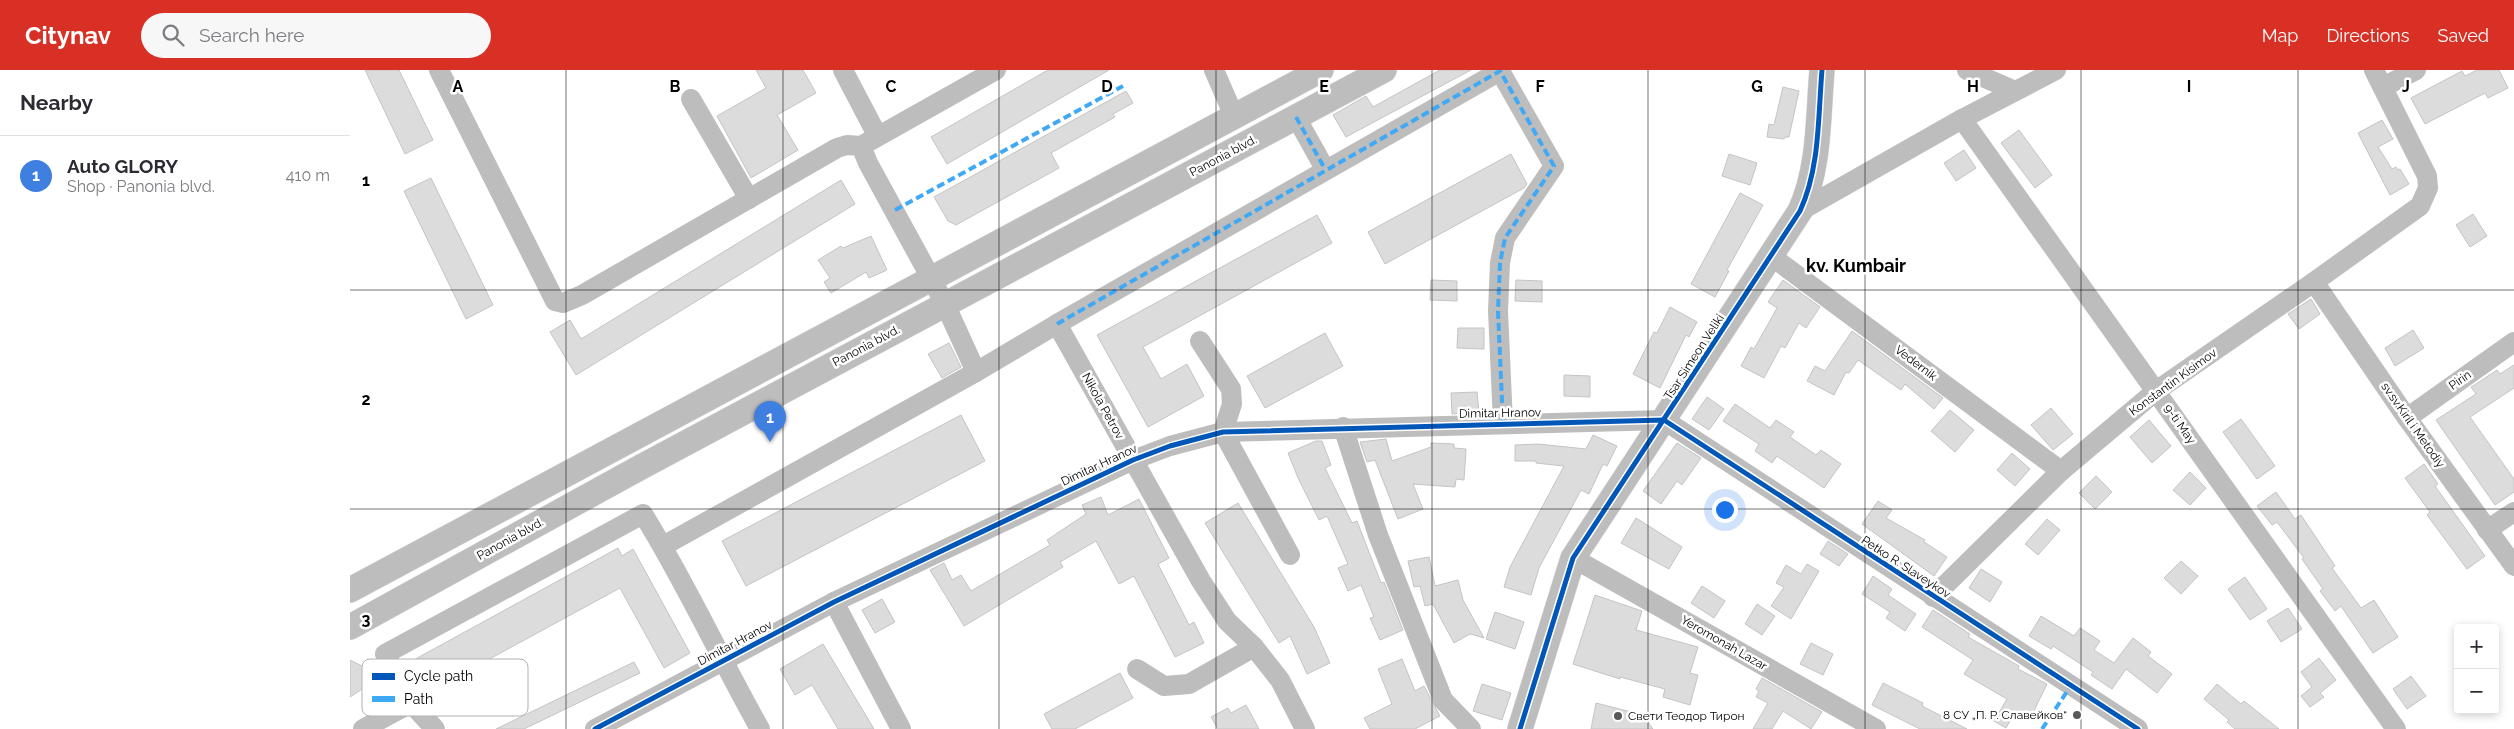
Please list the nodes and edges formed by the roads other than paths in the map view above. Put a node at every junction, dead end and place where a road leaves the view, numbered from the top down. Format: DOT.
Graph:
graph roads {
  1 [pos="439,70"];
  2 [pos="843,70"];
  3 [pos="996,70"];
  4 [pos="1214,70"];
  5 [pos="1321,70"];
  6 [pos="1384,70"];
  7 [pos="1822,70"];
  8 [pos="1967,70"];
  9 [pos="2056,70"];
  10 [pos="2416,70"];
  11 [pos="2378,79"];
  12 [pos="2015,91"];
  13 [pos="691,99"];
  14 [pos="1234,116"];
  15 [pos="1296,117"];
  16 [pos="1962,119"];
  17 [pos="869,140"];
  18 [pos="1325,169"];
  19 [pos="749,199"];
  20 [pos="1800,211"];
  21 [pos="1771,256"];
  22 [pos="931,277"];
  23 [pos="2314,282"];
  24 [pos="945,304"];
  25 [pos="1057,324"];
  26 [pos="1200,341"];
  27 [pos="2514,342"];
  28 [pos="976,372"];
  29 [pos="2156,391"];
  30 [pos="2407,418"];
  31 [pos="1664,420"];
  32 [pos="1503,423"];
  33 [pos="1343,427"];
  34 [pos="1223,432"];
  35 [pos="1133,460"];
  36 [pos="2061,471"];
  37 [pos="2514,512"];
  38 [pos="2487,530"];
  39 [pos="663,546"];
  40 [pos="1290,555"];
  41 [pos="1573,558"];
  42 [pos="2514,566"];
  43 [pos="350,590"];
  44 [pos="1933,598"];
  45 [pos="834,602"];
  46 [pos="350,628"];
  47 [pos="1254,647"];
  48 [pos="388,659"];
  49 [pos="723,662"];
  50 [pos="1137,669"];
  51 [pos="387,716"];
  52 [pos="424,716"];
  53 [pos="362,729"];
  54 [pos="435,729"];
  55 [pos="596,729"];
  56 [pos="760,729"];
  57 [pos="900,729"];
  58 [pos="1305,729"];
  59 [pos="1471,729"];
  60 [pos="1520,729"];
  61 [pos="1876,729"];
  62 [pos="2138,729"];
  63 [pos="2396,729"];
  1 -- 19 [label="street"];
  2 -- 17 [label="street"];
  3 -- 17 [label="street"];
  4 -- 14 [label="street"];
  5 -- 14 [label="main road"];
  6 -- 15 [label="main road, Panonia blvd."];
  7 -- 20 [label="main road, Tsar Simeon Veliki"];
  8 -- 12 [label="street"];
  9 -- 12 [label="street, Tsar Simeon Veliki"];
  10 -- 11 [label="street"];
  11 -- 23 [label="street, Konstantin Kisimov"];
  12 -- 16 [label="street, Tsar Simeon Veliki"];
  13 -- 19 [label="street"];
  14 -- 22 [label="main road"];
  15 -- 18 [label="street"];
  15 -- 24 [label="main road, Panonia blvd."];
  16 -- 20 [label="street, Tsar Simeon Veliki"];
  16 -- 29 [label="street, 9-ti May"];
  17 -- 19 [label="street"];
  17 -- 22 [label="street"];
  18 -- 25 [label="street"];
  18 -- 32 [label="street"];
  20 -- 21 [label="main road, Tsar Simeon Veliki"];
  21 -- 31 [label="main road, Tsar Simeon Veliki"];
  21 -- 36 [label="street, Vedernik"];
  22 -- 24 [label="street"];
  22 -- 43 [label="main road"];
  23 -- 29 [label="street, Konstantin Kisimov"];
  23 -- 30 [label="street, sv.sv.Kiril i Metodiy"];
  24 -- 28 [label="street"];
  24 -- 46 [label="main road, Panonia blvd."];
  25 -- 28 [label="street"];
  25 -- 35 [label="street, Nikola Petrov"];
  26 -- 34 [label="street"];
  27 -- 30 [label="street, Pirin"];
  28 -- 39 [label="street"];
  29 -- 36 [label="street, Konstantin Kisimov"];
  29 -- 63 [label="street, 9-ti May"];
  30 -- 38 [label="street, sv.sv.Kiril i Metodiy"];
  31 -- 32 [label="street, Dimitar Hranov"];
  31 -- 41 [label="main road, Tsar Simeon Veliki"];
  31 -- 44 [label="street, Petko R. Slaveykov"];
  32 -- 33 [label="street, Dimitar Hranov"];
  33 -- 34 [label="street, Dimitar Hranov"];
  33 -- 59 [label="street"];
  34 -- 35 [label="street, Dimitar Hranov"];
  34 -- 40 [label="street"];
  35 -- 45 [label="street, Dimitar Hranov"];
  35 -- 47 [label="street, Nikola Petrov"];
  36 -- 44 [label="street, Konstantin Kisimov"];
  37 -- 38 [label="street"];
  38 -- 42 [label="street, sv.sv.Kiril i Metodiy"];
  39 -- 48 [label="street"];
  39 -- 49 [label="street"];
  41 -- 60 [label="main road, Tsar Simeon Veliki"];
  41 -- 61 [label="street, Yeromonah Lazar"];
  44 -- 62 [label="street, Petko R. Slaveykov"];
  45 -- 49 [label="street, Dimitar Hranov"];
  45 -- 57 [label="street"];
  47 -- 50 [label="street"];
  47 -- 58 [label="street, Nikola Petrov"];
  49 -- 55 [label="street, Dimitar Hranov"];
  49 -- 56 [label="street"];
  51 -- 53 [label="street"];
  52 -- 54 [label="street"];
}
